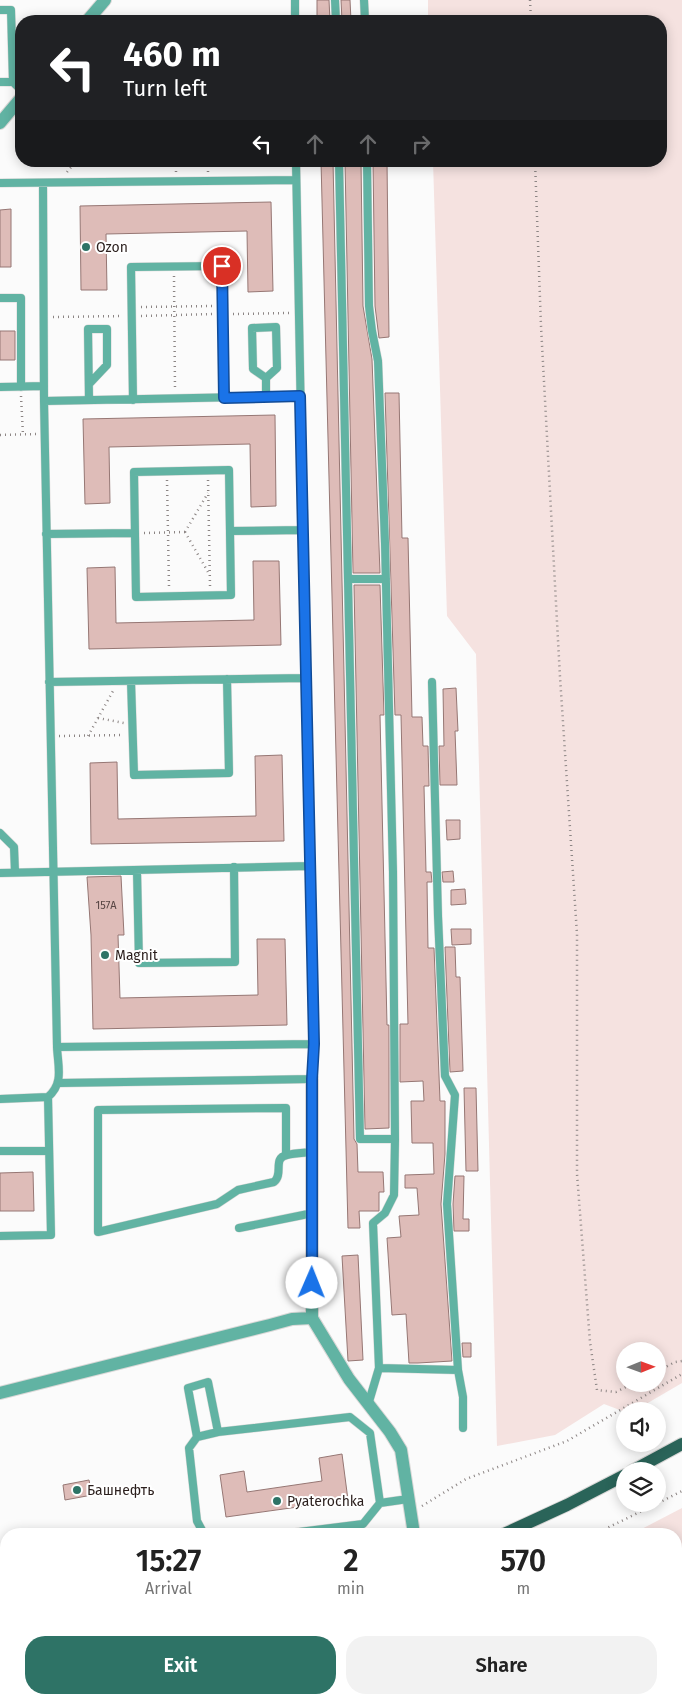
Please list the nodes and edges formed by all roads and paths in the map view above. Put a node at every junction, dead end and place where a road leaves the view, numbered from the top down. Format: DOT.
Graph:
graph roads {
  1 [pos="105,0"];
  2 [pos="295,0"];
  3 [pos="335,0"];
  4 [pos="364,0"];
  5 [pos="530,0"];
  6 [pos="0,10"];
  7 [pos="92,15"];
  8 [pos="295,15"];
  9 [pos="336,15"];
  10 [pos="364,15"];
  11 [pos="530,15"];
  12 [pos="0,82"];
  13 [pos="13,82"];
  14 [pos="15,105"];
  15 [pos="0,123"];
  16 [pos="296,167"];
  17 [pos="339,167"];
  18 [pos="366,167"];
  19 [pos="535,167"];
  20 [pos="296,180"];
  21 [pos="0,183"];
  22 [pos="44,183"];
  23 [pos="173,267"];
  24 [pos="0,298"];
  25 [pos="174,306"];
  26 [pos="222,306"];
  27 [pos="132,307"];
  28 [pos="299,313"];
  29 [pos="223,314"];
  30 [pos="174,315"];
  31 [pos="132,316"];
  32 [pos="44,317"];
  33 [pos="266,378"];
  34 [pos="89,384"];
  35 [pos="44,386"];
  36 [pos="0,387"];
  37 [pos="21,387"];
  38 [pos="300,396"];
  39 [pos="266,397"];
  40 [pos="224,398"];
  41 [pos="176,399"];
  42 [pos="89,400"];
  43 [pos="133,400"];
  44 [pos="44,401"];
  45 [pos="45,434"];
  46 [pos="0,435"];
  47 [pos="22,435"];
  48 [pos="208,470"];
  49 [pos="167,471"];
  50 [pos="208,492"];
  51 [pos="302,530"];
  52 [pos="230,531"];
  53 [pos="168,532"];
  54 [pos="185,532"];
  55 [pos="135,533"];
  56 [pos="46,534"];
  57 [pos="209,574"];
  58 [pos="349,579"];
  59 [pos="386,579"];
  60 [pos="210,595"];
  61 [pos="169,596"];
  62 [pos="306,678"];
  63 [pos="227,679"];
  64 [pos="119,681"];
  65 [pos="131,681"];
  66 [pos="49,682"];
  67 [pos="432,682"];
  68 [pos="98,718"];
  69 [pos="132,725"];
  70 [pos="133,734"];
  71 [pos="88,736"];
  72 [pos="50,737"];
  73 [pos="0,833"];
  74 [pos="310,866"];
  75 [pos="234,867"];
  76 [pos="137,870"];
  77 [pos="15,872"];
  78 [pos="53,872"];
  79 [pos="0,873"];
  80 [pos="314,1044"];
  81 [pos="57,1047"];
  82 [pos="312,1079"];
  83 [pos="59,1083"];
  84 [pos="48,1097"];
  85 [pos="0,1099"];
  86 [pos="395,1139"];
  87 [pos="0,1151"];
  88 [pos="49,1151"];
  89 [pos="312,1152"];
  90 [pos="286,1155"];
  91 [pos="313,1213"];
  92 [pos="239,1228"];
  93 [pos="0,1236"];
  94 [pos="312,1318"];
  95 [pos="682,1361"];
  96 [pos="666,1367"];
  97 [pos="379,1368"];
  98 [pos="458,1370"];
  99 [pos="682,1374"];
  100 [pos="616,1392"];
  101 [pos="0,1393"];
  102 [pos="368,1405"];
  103 [pos="463,1428"];
  104 [pos="218,1432"];
  105 [pos="197,1437"];
  106 [pos="682,1444"];
  107 [pos="649,1462"];
  108 [pos="616,1480"];
  109 [pos="682,1491"];
  110 [pos="408,1499"];
  111 [pos="666,1499"];
  112 [pos="380,1503"];
  113 [pos="639,1512"];
  114 [pos="410,1514"];
  115 [pos="200,1528"];
  116 [pos="331,1528"];
  117 [pos="413,1528"];
  118 [pos="517,1528"];
  119 [pos="607,1528"];
  1 -- 7 [label="street"];
  2 -- 8 [label="lane"];
  3 -- 9 [label="lane"];
  4 -- 10 [label="lane"];
  5 -- 11 [label="path"];
  6 -- 13 [label="lane"];
  12 -- 13 [label="lane"];
  14 -- 15 [label="street"];
  16 -- 20 [label="lane"];
  17 -- 58 [label="lane"];
  18 -- 59 [label="lane"];
  19 -- 100 [label="path"];
  20 -- 22 [label="lane"];
  20 -- 28 [label="lane"];
  21 -- 22 [label="lane"];
  22 -- 32 [label="lane"];
  23 -- 25 [label="path"];
  23 -- 26 [label="lane"];
  23 -- 27 [label="lane"];
  24 -- 37 [label="lane"];
  25 -- 26 [label="path"];
  25 -- 27 [label="path"];
  25 -- 30 [label="path"];
  26 -- 29 [label="lane"];
  27 -- 31 [label="lane"];
  28 -- 29 [label="path"];
  28 -- 38 [label="lane"];
  29 -- 30 [label="path"];
  29 -- 40 [label="lane"];
  30 -- 31 [label="path"];
  30 -- 41 [label="path"];
  31 -- 32 [label="path"];
  31 -- 43 [label="lane"];
  32 -- 35 [label="lane"];
  33 -- 33 [label="lane"];
  33 -- 39 [label="lane"];
  34 -- 34 [label="lane"];
  34 -- 42 [label="lane"];
  35 -- 37 [label="lane"];
  35 -- 44 [label="lane"];
  36 -- 37 [label="lane"];
  37 -- 47 [label="path"];
  38 -- 39 [label="lane"];
  38 -- 51 [label="lane"];
  39 -- 40 [label="lane"];
  40 -- 41 [label="lane"];
  41 -- 43 [label="lane"];
  42 -- 43 [label="lane"];
  42 -- 44 [label="lane"];
  44 -- 45 [label="lane"];
  45 -- 47 [label="path"];
  45 -- 56 [label="lane"];
  46 -- 47 [label="path"];
  48 -- 49 [label="lane"];
  48 -- 50 [label="path"];
  48 -- 52 [label="lane"];
  49 -- 53 [label="path"];
  49 -- 55 [label="lane"];
  50 -- 54 [label="path"];
  50 -- 57 [label="path"];
  51 -- 52 [label="lane"];
  51 -- 62 [label="lane"];
  52 -- 60 [label="lane"];
  53 -- 54 [label="path"];
  53 -- 55 [label="path"];
  53 -- 61 [label="path"];
  54 -- 57 [label="path"];
  55 -- 56 [label="lane"];
  55 -- 61 [label="lane"];
  56 -- 66 [label="lane"];
  57 -- 60 [label="path"];
  58 -- 59 [label="lane"];
  58 -- 86 [label="lane"];
  59 -- 86 [label="lane"];
  60 -- 61 [label="lane"];
  62 -- 63 [label="lane"];
  62 -- 74 [label="lane"];
  63 -- 65 [label="lane"];
  63 -- 70 [label="lane"];
  64 -- 65 [label="lane"];
  64 -- 66 [label="lane"];
  64 -- 68 [label="path"];
  65 -- 69 [label="lane"];
  66 -- 72 [label="lane"];
  67 -- 98 [label="lane"];
  68 -- 69 [label="path"];
  68 -- 71 [label="path"];
  69 -- 70 [label="lane"];
  70 -- 71 [label="path"];
  71 -- 72 [label="path"];
  72 -- 78 [label="lane"];
  73 -- 77 [label="lane"];
  74 -- 75 [label="lane"];
  74 -- 80 [label="lane"];
  75 -- 76 [label="lane"];
  75 -- 76 [label="lane"];
  76 -- 78 [label="lane"];
  77 -- 78 [label="lane"];
  77 -- 79 [label="lane"];
  78 -- 81 [label="lane"];
  80 -- 81 [label="lane"];
  80 -- 82 [label="lane"];
  81 -- 83 [label="lane"];
  82 -- 83 [label="lane"];
  82 -- 89 [label="street"];
  83 -- 84 [label="lane"];
  84 -- 85 [label="lane"];
  84 -- 88 [label="lane"];
  86 -- 97 [label="lane"];
  87 -- 88 [label="lane"];
  88 -- 93 [label="lane"];
  89 -- 90 [label="lane"];
  89 -- 91 [label="street"];
  90 -- 90 [label="lane"];
  91 -- 92 [label="lane"];
  91 -- 94 [label="street"];
  94 -- 101 [label="street"];
  94 -- 102 [label="street"];
  95 -- 96 [label="path"];
  97 -- 98 [label="lane"];
  97 -- 102 [label="lane"];
  98 -- 103 [label="lane"];
  99 -- 114 [label="path"];
  102 -- 110 [label="street"];
  104 -- 105 [label="lane"];
  104 -- 105 [label="lane"];
  104 -- 112 [label="lane"];
  105 -- 115 [label="lane"];
  106 -- 107 [label="main road"];
  108 -- 118 [label="main road"];
  109 -- 111 [label="path"];
  110 -- 112 [label="lane"];
  110 -- 114 [label="street"];
  112 -- 116 [label="lane"];
  113 -- 119 [label="path"];
  114 -- 117 [label="street"];
}
